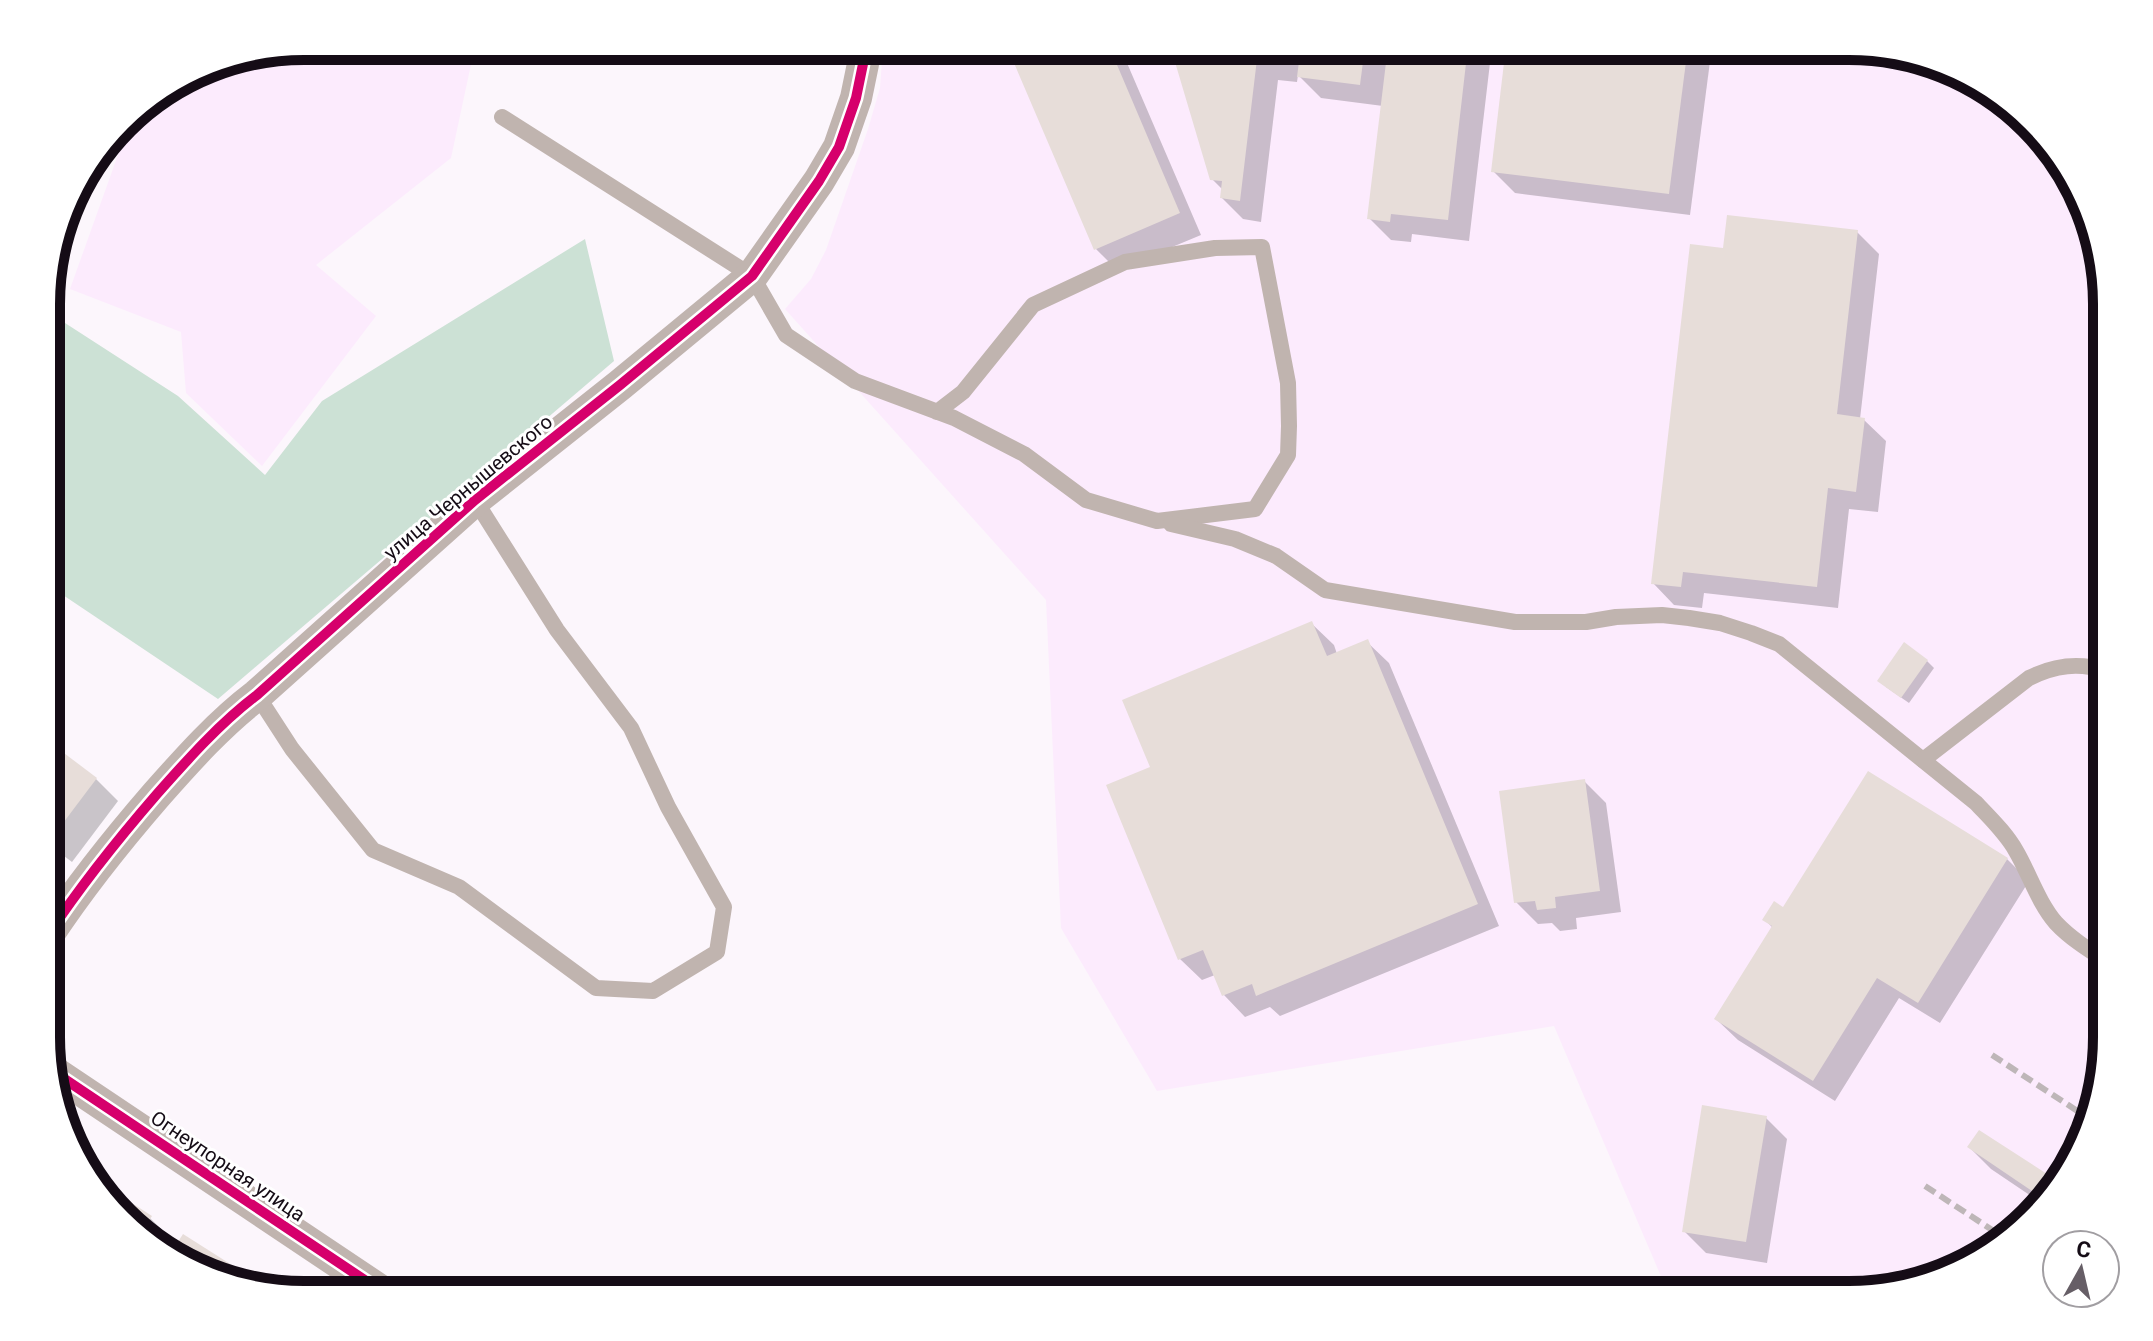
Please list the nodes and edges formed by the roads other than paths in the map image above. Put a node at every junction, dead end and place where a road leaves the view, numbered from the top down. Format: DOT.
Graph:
graph roads {
  1 [pos="863,60"];
  2 [pos="502,117"];
  3 [pos="752,276"];
  4 [pos="937,412"];
  5 [pos="475,500"];
  6 [pos="1157,521"];
  7 [pos="2092,666"];
  8 [pos="257,695"];
  9 [pos="1923,760"];
  10 [pos="60,918"];
  11 [pos="2092,952"];
  12 [pos="64,1079"];
  13 [pos="366,1281"];
  1 -- 3 [label="street, улица Чернышевского"];
  2 -- 3 [label="lane"];
  3 -- 4 [label="lane"];
  3 -- 5 [label="street, улица Чернышевского"];
  4 -- 6 [label="lane"];
  4 -- 6 [label="lane"];
  5 -- 8 [label="street, улица Чернышевского"];
  5 -- 8 [label="lane"];
  6 -- 9 [label="lane"];
  7 -- 9 [label="lane"];
  8 -- 10 [label="street, улица Чернышевского"];
  9 -- 11 [label="lane"];
  12 -- 13 [label="street, Огнеупорная улица"];
}
